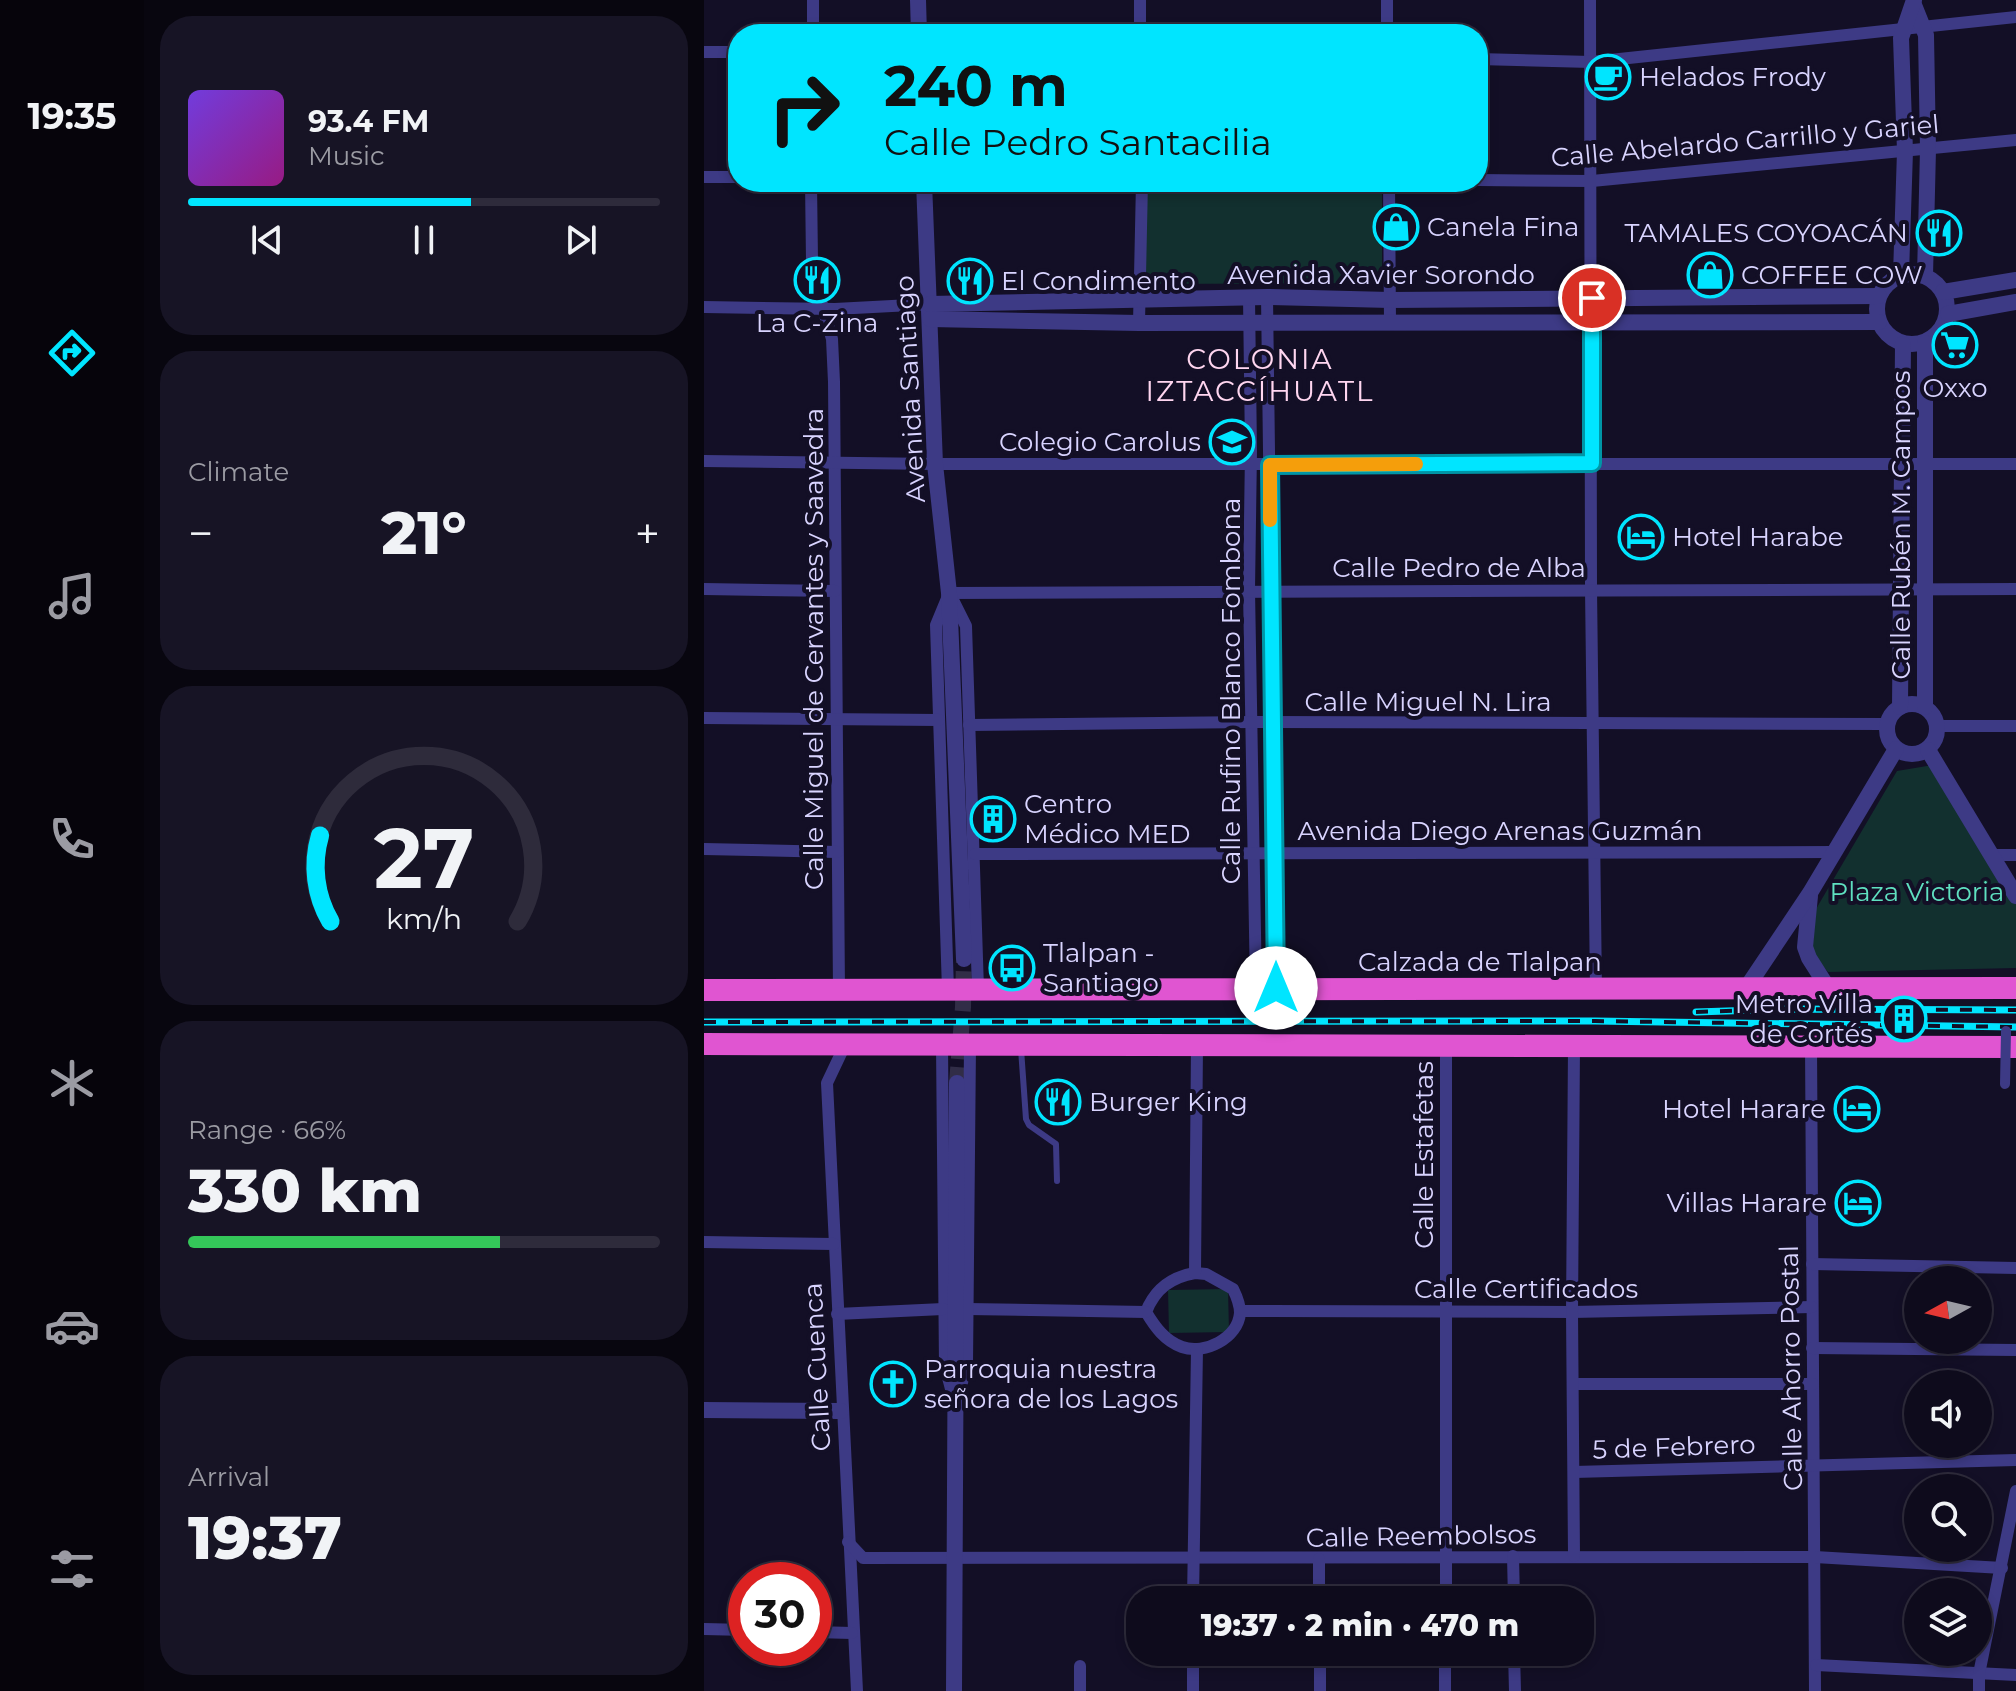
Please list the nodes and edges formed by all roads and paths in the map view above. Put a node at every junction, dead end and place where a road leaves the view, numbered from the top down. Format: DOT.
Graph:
graph roads {
  1 [pos="813,0"];
  2 [pos="918,0"];
  3 [pos="1140,0"];
  4 [pos="1387,0"];
  5 [pos="1590,0"];
  6 [pos="1914,2"];
  7 [pos="2016,17"];
  8 [pos="813,24"];
  9 [pos="919,24"];
  10 [pos="1140,24"];
  11 [pos="1387,24"];
  12 [pos="1914,28"];
  13 [pos="704,52"];
  14 [pos="728,52"];
  15 [pos="1488,59"];
  16 [pos="1591,62"];
  17 [pos="2016,140"];
  18 [pos="1928,149"];
  19 [pos="1905,151"];
  20 [pos="704,177"];
  21 [pos="728,177"];
  22 [pos="1488,180"];
  23 [pos="1592,181"];
  24 [pos="811,192"];
  25 [pos="924,192"];
  26 [pos="1142,192"];
  27 [pos="1389,192"];
  28 [pos="1901,275"];
  29 [pos="1925,276"];
  30 [pos="2016,280"];
  31 [pos="1943,292"];
  32 [pos="1879,296"];
  33 [pos="1267,297"];
  34 [pos="1249,298"];
  35 [pos="1592,298"];
  36 [pos="1390,300"];
  37 [pos="1139,301"];
  38 [pos="2016,302"];
  39 [pos="704,307"];
  40 [pos="824,308"];
  41 [pos="930,311"];
  42 [pos="1948,314"];
  43 [pos="1250,322"];
  44 [pos="1268,322"];
  45 [pos="1879,322"];
  46 [pos="1139,323"];
  47 [pos="1390,323"];
  48 [pos="1592,323"];
  49 [pos="1925,343"];
  50 [pos="1903,344"];
  51 [pos="704,461"];
  52 [pos="835,462"];
  53 [pos="1592,463"];
  54 [pos="1901,463"];
  55 [pos="1926,463"];
  56 [pos="935,464"];
  57 [pos="2016,464"];
  58 [pos="1251,465"];
  59 [pos="1270,465"];
  60 [pos="1901,587"];
  61 [pos="1925,588"];
  62 [pos="704,589"];
  63 [pos="1591,589"];
  64 [pos="2016,589"];
  65 [pos="1249,590"];
  66 [pos="1271,590"];
  67 [pos="835,591"];
  68 [pos="949,593"];
  69 [pos="1900,707"];
  70 [pos="1925,707"];
  71 [pos="704,718"];
  72 [pos="835,720"];
  73 [pos="939,720"];
  74 [pos="1253,722"];
  75 [pos="1272,723"];
  76 [pos="1593,724"];
  77 [pos="1887,724"];
  78 [pos="969,725"];
  79 [pos="1938,726"];
  80 [pos="2016,726"];
  81 [pos="1896,749"];
  82 [pos="1928,750"];
  83 [pos="704,849"];
  84 [pos="837,852"];
  85 [pos="1834,852"];
  86 [pos="1254,853"];
  87 [pos="1274,853"];
  88 [pos="1593,853"];
  89 [pos="975,854"];
  90 [pos="1990,855"];
  91 [pos="2016,855"];
  92 [pos="1810,893"];
  93 [pos="2016,896"];
  94 [pos="964,959"];
  95 [pos="1266,988"];
  96 [pos="1828,988"];
  97 [pos="2016,988"];
  98 [pos="978,989"];
  99 [pos="704,990"];
  100 [pos="948,990"];
  101 [pos="1596,990"];
  102 [pos="1745,990"];
  103 [pos="839,991"];
  104 [pos="2011,1039"];
  105 [pos="704,1044"];
  106 [pos="845,1045"];
  107 [pos="942,1045"];
  108 [pos="970,1045"];
  109 [pos="1021,1045"];
  110 [pos="1197,1045"];
  111 [pos="1811,1045"];
  112 [pos="1574,1046"];
  113 [pos="1446,1047"];
  114 [pos="957,1083"];
  115 [pos="2005,1084"];
  116 [pos="1057,1181"];
  117 [pos="704,1242"];
  118 [pos="834,1244"];
  119 [pos="1812,1264"];
  120 [pos="2016,1268"];
  121 [pos="1195,1273"];
  122 [pos="1812,1307"];
  123 [pos="943,1309"];
  124 [pos="967,1309"];
  125 [pos="1240,1311"];
  126 [pos="1146,1312"];
  127 [pos="1445,1312"];
  128 [pos="1572,1312"];
  129 [pos="837,1314"];
  130 [pos="1812,1348"];
  131 [pos="1197,1349"];
  132 [pos="2016,1350"];
  133 [pos="1573,1384"];
  134 [pos="1813,1384"];
  135 [pos="955,1404"];
  136 [pos="704,1410"];
  137 [pos="841,1411"];
  138 [pos="2016,1460"];
  139 [pos="1815,1465"];
  140 [pos="1574,1472"];
  141 [pos="2016,1491"];
  142 [pos="848,1542"];
  143 [pos="1513,1556"];
  144 [pos="1574,1556"];
  145 [pos="1815,1557"];
  146 [pos="953,1558"];
  147 [pos="1193,1558"];
  148 [pos="1446,1558"];
  149 [pos="1319,1559"];
  150 [pos="2002,1568"];
  151 [pos="1193,1586"];
  152 [pos="1319,1586"];
  153 [pos="1446,1586"];
  154 [pos="1514,1586"];
  155 [pos="704,1629"];
  156 [pos="728,1630"];
  157 [pos="832,1632"];
  158 [pos="852,1633"];
  159 [pos="1816,1665"];
  160 [pos="1080,1666"];
  161 [pos="1193,1666"];
  162 [pos="1320,1666"];
  163 [pos="1445,1666"];
  164 [pos="1514,1666"];
  165 [pos="1979,1674"];
  166 [pos="2016,1675"];
  167 [pos="857,1691"];
  168 [pos="954,1691"];
  169 [pos="1080,1691"];
  170 [pos="1193,1691"];
  171 [pos="1320,1691"];
  172 [pos="1445,1691"];
  173 [pos="1515,1691"];
  174 [pos="1815,1691"];
  175 [pos="1979,1691"];
  1 -- 8 [label="street"];
  2 -- 9 [label="street"];
  3 -- 10 [label="street"];
  4 -- 11 [label="street"];
  5 -- 16 [label="street"];
  6 -- 12 [label="street"];
  7 -- 12 [label="street"];
  12 -- 16 [label="street"];
  12 -- 18 [label="street"];
  12 -- 19 [label="street"];
  13 -- 14 [label="street"];
  15 -- 16 [label="street"];
  16 -- 23 [label="street"];
  17 -- 18 [label="street, Calle Abelardo Carrillo y Gariel"];
  18 -- 19 [label="street, Calle Abelardo Carrillo y Gariel"];
  18 -- 29 [label="street"];
  19 -- 23 [label="street, Calle Abelardo Carrillo y Gariel"];
  19 -- 28 [label="street"];
  20 -- 21 [label="street"];
  22 -- 23 [label="street, Calle Abelardo Carrillo y Gariel"];
  23 -- 35 [label="street"];
  24 -- 40 [label="street, Calle Miguel de Cervantes y Saavedra"];
  25 -- 41 [label="street, Avenida Santiago"];
  26 -- 37 [label="street"];
  27 -- 36 [label="street"];
  28 -- 29 [label="street"];
  28 -- 32 [label="street"];
  29 -- 31 [label="street"];
  30 -- 31 [label="street"];
  31 -- 42 [label="street"];
  32 -- 35 [label="street, Avenida Xavier Sorondo"];
  32 -- 45 [label="street"];
  33 -- 34 [label="street, Avenida Xavier Sorondo"];
  33 -- 36 [label="street, Avenida Xavier Sorondo"];
  33 -- 44 [label="street, Calle Rufino Blanco Fombona"];
  34 -- 37 [label="street, Avenida Xavier Sorondo"];
  34 -- 43 [label="street, Calle Rufino Blanco Fombona"];
  35 -- 36 [label="street, Avenida Xavier Sorondo"];
  35 -- 48 [label="street"];
  36 -- 47 [label="street"];
  37 -- 41 [label="street, Avenida Xavier Sorondo"];
  37 -- 46 [label="street"];
  38 -- 42 [label="street"];
  39 -- 40 [label="street"];
  40 -- 41 [label="street"];
  40 -- 52 [label="street, Calle Miguel de Cervantes y Saavedra"];
  41 -- 46 [label="street, Avenida Xavier Sorondo"];
  41 -- 56 [label="street, Avenida Santiago"];
  42 -- 49 [label="street"];
  43 -- 44 [label="street, Avenida Xavier Sorondo"];
  43 -- 46 [label="street, Avenida Xavier Sorondo"];
  43 -- 58 [label="street, Calle Rufino Blanco Fombona"];
  44 -- 47 [label="street, Avenida Xavier Sorondo"];
  44 -- 59 [label="street, Calle Rufino Blanco Fombona"];
  45 -- 48 [label="street, Avenida Xavier Sorondo"];
  45 -- 50 [label="street"];
  47 -- 48 [label="street, Avenida Xavier Sorondo"];
  48 -- 53 [label="street"];
  49 -- 50 [label="street"];
  49 -- 55 [label="street, Calle Rubén M. Campos"];
  50 -- 54 [label="street, Calle Rubén M. Campos"];
  51 -- 52 [label="street"];
  52 -- 56 [label="street"];
  52 -- 67 [label="street, Calle Miguel de Cervantes y Saavedra"];
  53 -- 54 [label="street"];
  53 -- 59 [label="street"];
  53 -- 63 [label="street"];
  54 -- 55 [label="street"];
  54 -- 60 [label="street, Calle Rubén M. Campos"];
  55 -- 57 [label="street"];
  55 -- 61 [label="street, Calle Rubén M. Campos"];
  56 -- 58 [label="street"];
  56 -- 68 [label="street, Avenida Santiago"];
  58 -- 59 [label="street"];
  58 -- 65 [label="street, Calle Rufino Blanco Fombona"];
  59 -- 66 [label="street, Calle Rufino Blanco Fombona"];
  60 -- 61 [label="street, Calle Pedro de Alba"];
  60 -- 63 [label="street, Calle Pedro de Alba"];
  60 -- 69 [label="street, Calle Rubén M. Campos"];
  61 -- 64 [label="street, Calle Pedro de Alba"];
  61 -- 70 [label="street, Calle Rubén M. Campos"];
  62 -- 67 [label="street"];
  63 -- 66 [label="street, Calle Pedro de Alba"];
  63 -- 76 [label="street"];
  65 -- 66 [label="street, Calle Pedro de Alba"];
  65 -- 68 [label="street, Calle Pedro de Alba"];
  65 -- 74 [label="street, Calle Rufino Blanco Fombona"];
  66 -- 75 [label="street, Calle Rufino Blanco Fombona"];
  67 -- 72 [label="street, Calle Miguel de Cervantes y Saavedra"];
  68 -- 73 [label="street, Avenida Santiago"];
  68 -- 78 [label="street, Avenida Santiago"];
  68 -- 94 [label="street, Avenida Santiago"];
  69 -- 70 [label="street"];
  69 -- 77 [label="street"];
  70 -- 79 [label="street"];
  71 -- 72 [label="street"];
  72 -- 73 [label="street"];
  72 -- 84 [label="street, Calle Miguel de Cervantes y Saavedra"];
  73 -- 100 [label="street, Avenida Santiago"];
  74 -- 75 [label="street, Calle Miguel N. Lira"];
  74 -- 78 [label="street, Calle Miguel N. Lira"];
  74 -- 86 [label="street, Calle Rufino Blanco Fombona"];
  75 -- 76 [label="street, Calle Miguel N. Lira"];
  75 -- 87 [label="street, Calle Rufino Blanco Fombona"];
  76 -- 77 [label="street, Calle Miguel N. Lira"];
  76 -- 88 [label="street"];
  77 -- 81 [label="street"];
  78 -- 89 [label="street, Avenida Santiago"];
  79 -- 80 [label="street"];
  79 -- 82 [label="street"];
  81 -- 82 [label="street"];
  81 -- 85 [label="street"];
  82 -- 90 [label="street"];
  83 -- 84 [label="street"];
  84 -- 103 [label="street, Calle Miguel de Cervantes y Saavedra"];
  85 -- 88 [label="street, Avenida Diego Arenas Guzmán"];
  85 -- 92 [label="street"];
  86 -- 87 [label="street, Avenida Diego Arenas Guzmán"];
  86 -- 89 [label="street, Avenida Diego Arenas Guzmán"];
  86 -- 95 [label="street, Calle Rufino Blanco Fombona"];
  87 -- 88 [label="street, Avenida Diego Arenas Guzmán"];
  87 -- 95 [label="street, Calle Rufino Blanco Fombona"];
  88 -- 101 [label="street"];
  89 -- 98 [label="street, Avenida Santiago"];
  90 -- 91 [label="street"];
  90 -- 93 [label="street"];
  92 -- 96 [label="street"];
  92 -- 102 [label="street"];
  95 -- 98 [label="highway, Calzada de Tlalpan"];
  95 -- 101 [label="highway, Calzada de Tlalpan"];
  96 -- 97 [label="highway, Calzada de Tlalpan"];
  96 -- 102 [label="highway, Calzada de Tlalpan"];
  98 -- 100 [label="highway, Calzada de Tlalpan"];
  99 -- 103 [label="highway, Calzada de Tlalpan"];
  100 -- 103 [label="highway, Calzada de Tlalpan"];
  101 -- 102 [label="highway, Calzada de Tlalpan"];
  104 -- 111 [label="highway"];
  104 -- 115 [label="street, bridge"];
  105 -- 106 [label="highway"];
  106 -- 107 [label="highway"];
  106 -- 118 [label="street, Calle Cuenca"];
  107 -- 108 [label="highway"];
  107 -- 123 [label="street"];
  108 -- 109 [label="highway"];
  108 -- 124 [label="street"];
  109 -- 110 [label="highway"];
  109 -- 116 [label="lane"];
  110 -- 113 [label="highway"];
  110 -- 121 [label="street"];
  111 -- 112 [label="highway"];
  111 -- 119 [label="street, Calle Ahorro Postal"];
  112 -- 113 [label="highway"];
  112 -- 128 [label="street"];
  113 -- 127 [label="street, Calle Estafetas"];
  114 -- 135 [label="street"];
  117 -- 118 [label="street"];
  118 -- 129 [label="street, Calle Cuenca"];
  119 -- 120 [label="street"];
  119 -- 122 [label="street, Calle Ahorro Postal"];
  121 -- 125 [label="street"];
  121 -- 126 [label="street"];
  122 -- 128 [label="street, Calle Certificados"];
  122 -- 130 [label="street, Calle Ahorro Postal"];
  123 -- 129 [label="street"];
  123 -- 135 [label="street"];
  124 -- 126 [label="street"];
  124 -- 135 [label="street"];
  125 -- 127 [label="street, Calle Certificados"];
  125 -- 131 [label="street"];
  126 -- 131 [label="street"];
  127 -- 128 [label="street, Calle Certificados"];
  127 -- 148 [label="street, Calle Estafetas"];
  128 -- 133 [label="street"];
  129 -- 137 [label="street, Calle Cuenca"];
  130 -- 132 [label="street"];
  130 -- 134 [label="street, Calle Ahorro Postal"];
  131 -- 147 [label="street"];
  133 -- 134 [label="street"];
  133 -- 140 [label="street"];
  134 -- 139 [label="street, Calle Ahorro Postal"];
  135 -- 146 [label="street"];
  136 -- 137 [label="street"];
  137 -- 142 [label="street, Calle Cuenca"];
  138 -- 139 [label="street, 5 de Febrero"];
  139 -- 140 [label="street, 5 de Febrero"];
  139 -- 145 [label="street, Calle Ahorro Postal"];
  140 -- 144 [label="street"];
  141 -- 150 [label="street"];
  142 -- 146 [label="street, Calle Reembolsos"];
  142 -- 158 [label="street, Calle Cuenca"];
  143 -- 144 [label="street, Calle Reembolsos"];
  143 -- 148 [label="street, Calle Reembolsos"];
  143 -- 154 [label="street"];
  144 -- 145 [label="street, Calle Reembolsos"];
  145 -- 150 [label="street, Calle Reembolsos"];
  145 -- 159 [label="street, Calle Ahorro Postal"];
  146 -- 147 [label="street, Calle Reembolsos"];
  146 -- 168 [label="street"];
  147 -- 149 [label="street, Calle Reembolsos"];
  147 -- 151 [label="street"];
  148 -- 149 [label="street, Calle Reembolsos"];
  148 -- 153 [label="street, Calle Estafetas"];
  149 -- 152 [label="street"];
  150 -- 165 [label="street"];
  155 -- 156 [label="street"];
  157 -- 158 [label="street"];
  158 -- 167 [label="street, Calle Cuenca"];
  159 -- 165 [label="street"];
  159 -- 174 [label="street, Calle Ahorro Postal"];
  160 -- 169 [label="street"];
  161 -- 170 [label="street"];
  162 -- 171 [label="street"];
  163 -- 172 [label="street"];
  164 -- 173 [label="street"];
  165 -- 166 [label="street"];
  165 -- 175 [label="street"];
}
